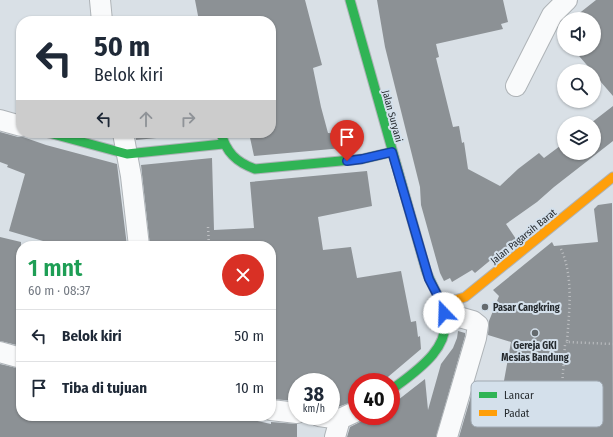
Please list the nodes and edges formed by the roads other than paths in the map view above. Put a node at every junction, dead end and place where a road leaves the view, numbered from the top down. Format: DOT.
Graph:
graph roads {
  1 [pos="100,0"];
  2 [pos="350,0"];
  3 [pos="567,0"];
  4 [pos="547,7"];
  5 [pos="102,16"];
  6 [pos="516,86"];
  7 [pos="0,120"];
  8 [pos="16,125"];
  9 [pos="68,138"];
  10 [pos="124,138"];
  11 [pos="222,138"];
  12 [pos="224,144"];
  13 [pos="392,152"];
  14 [pos="127,154"];
  15 [pos="613,177"];
  16 [pos="138,241"];
  17 [pos="443,309"];
  18 [pos="0,352"];
  19 [pos="16,357"];
  20 [pos="400,383"];
  21 [pos="276,411"];
  22 [pos="288,412"];
  23 [pos="447,437"];
  1 -- 5 [label="street"];
  2 -- 13 [label="street, Jalan Suryani"];
  3 -- 4 [label="street"];
  4 -- 6 [label="street"];
  7 -- 8 [label="street"];
  9 -- 14 [label="street"];
  10 -- 14 [label="street"];
  11 -- 12 [label="street"];
  12 -- 13 [label="street"];
  12 -- 14 [label="street"];
  13 -- 17 [label="street, Jalan Suryani"];
  14 -- 16 [label="street"];
  15 -- 17 [label="street, Jalan Pagarsih Barat"];
  17 -- 20 [label="street"];
  17 -- 23 [label="street"];
  18 -- 19 [label="street"];
  21 -- 22 [label="street"];
}
